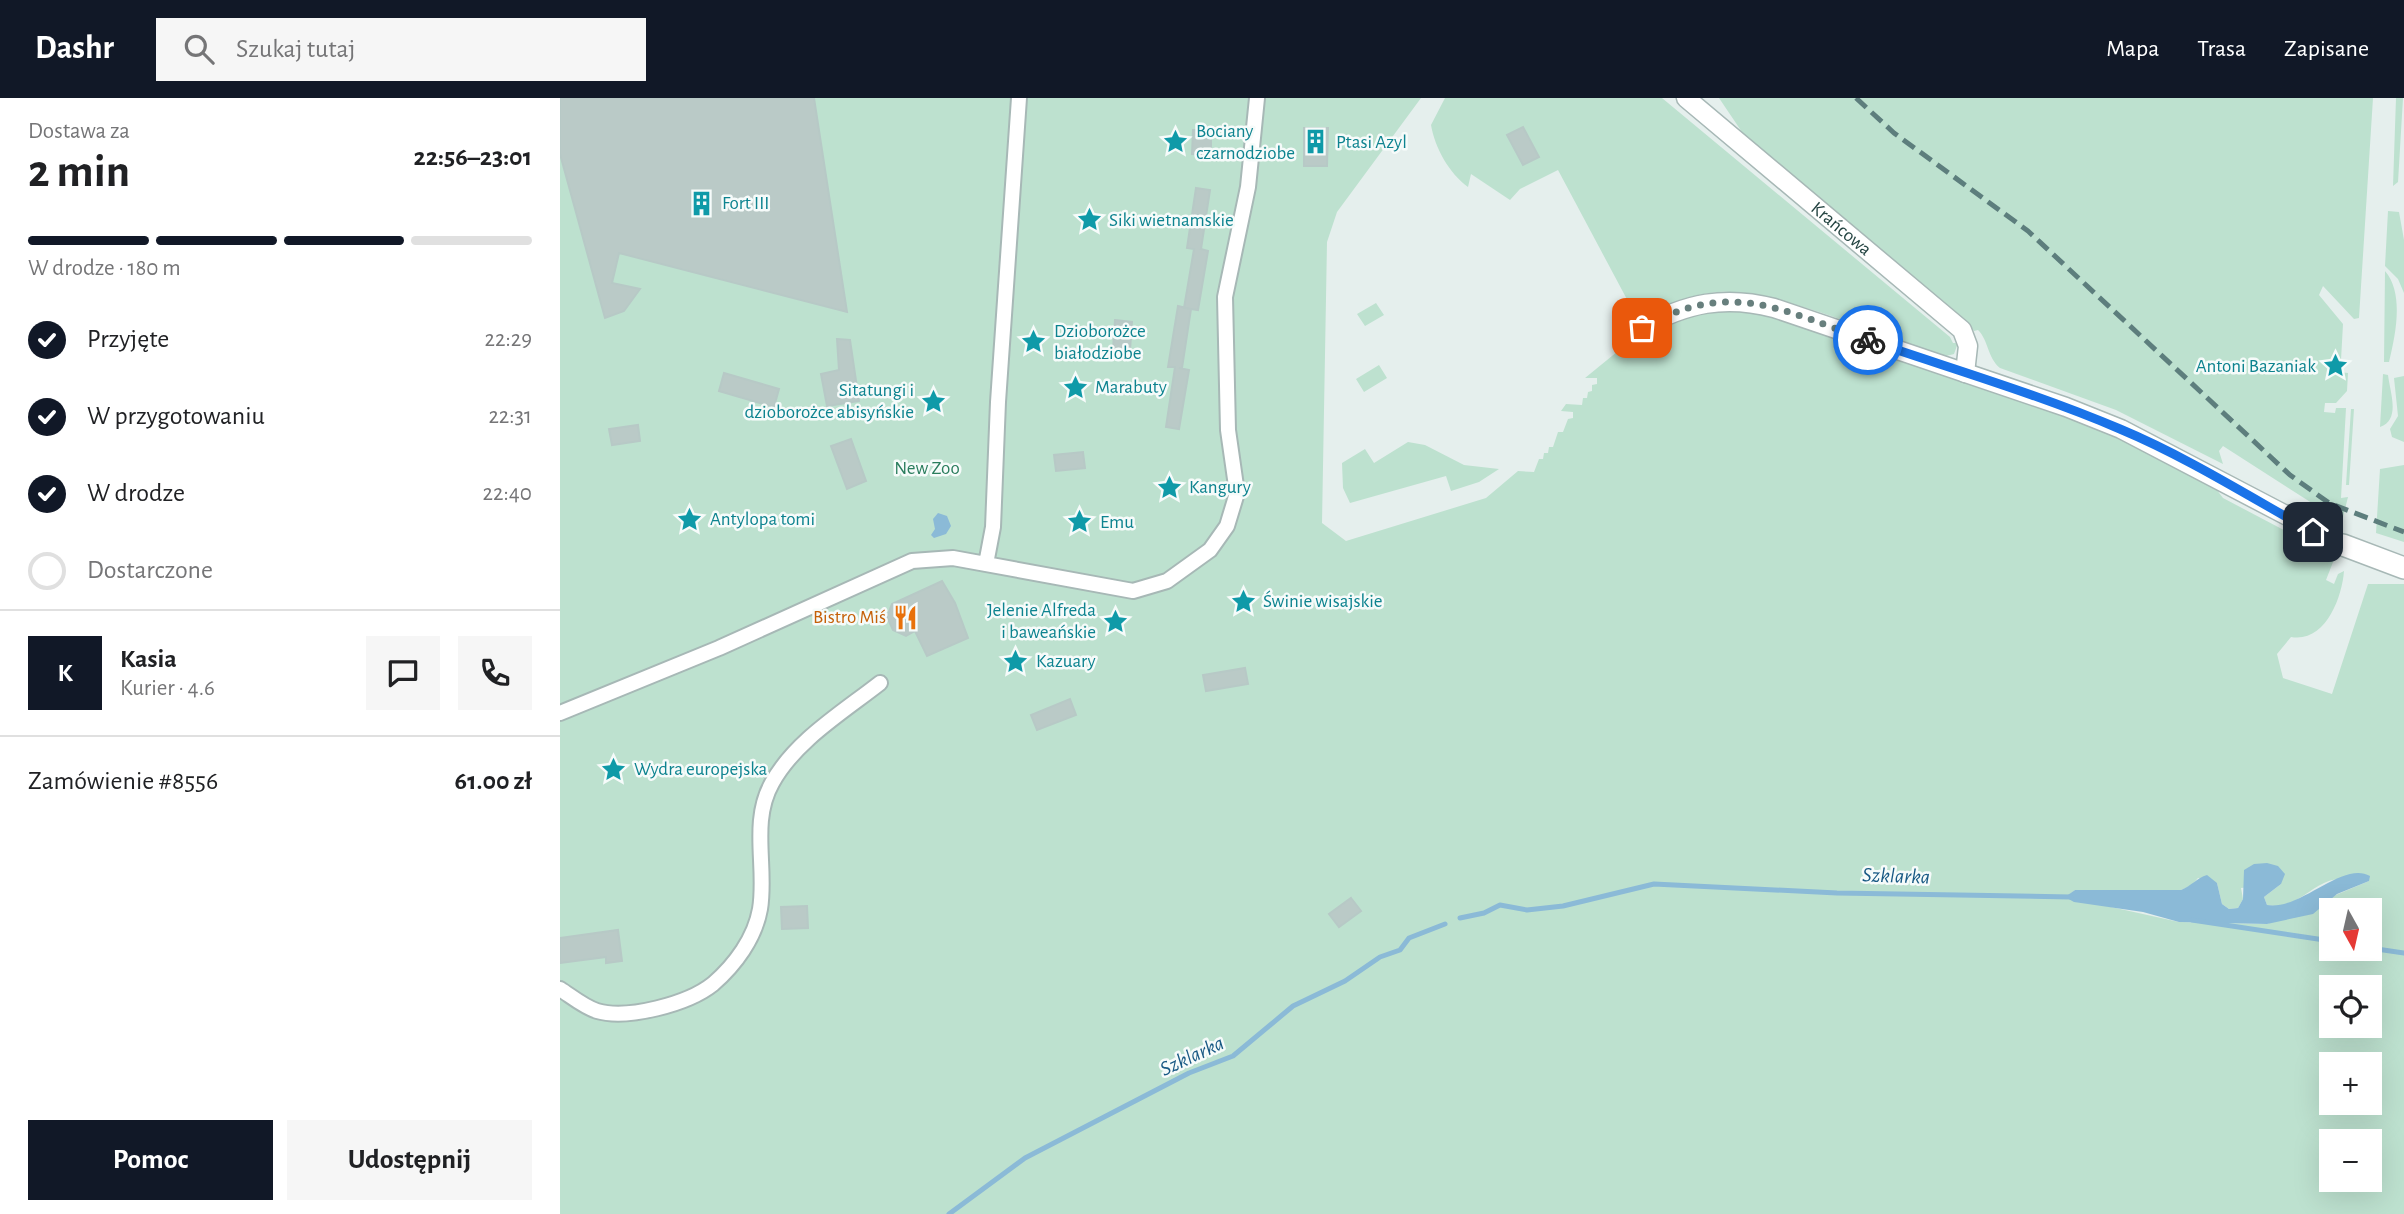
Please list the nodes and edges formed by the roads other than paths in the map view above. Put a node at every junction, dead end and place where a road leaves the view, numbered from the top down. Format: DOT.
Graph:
graph roads {
  1 [pos="1019,98"];
  2 [pos="1257,98"];
  3 [pos="1686,98"];
  4 [pos="1642,328"];
  5 [pos="1965,373"];
  6 [pos="2343,545"];
  7 [pos="986,564"];
  8 [pos="2404,568"];
  9 [pos="880,683"];
  10 [pos="560,713"];
  11 [pos="560,989"];
  1 -- 7 [label="street"];
  2 -- 7 [label="street"];
  3 -- 5 [label="street, Krańcowa"];
  4 -- 5 [label="street"];
  5 -- 6 [label="street"];
  6 -- 8 [label="street"];
  7 -- 10 [label="street"];
  9 -- 11 [label="street"];
}
